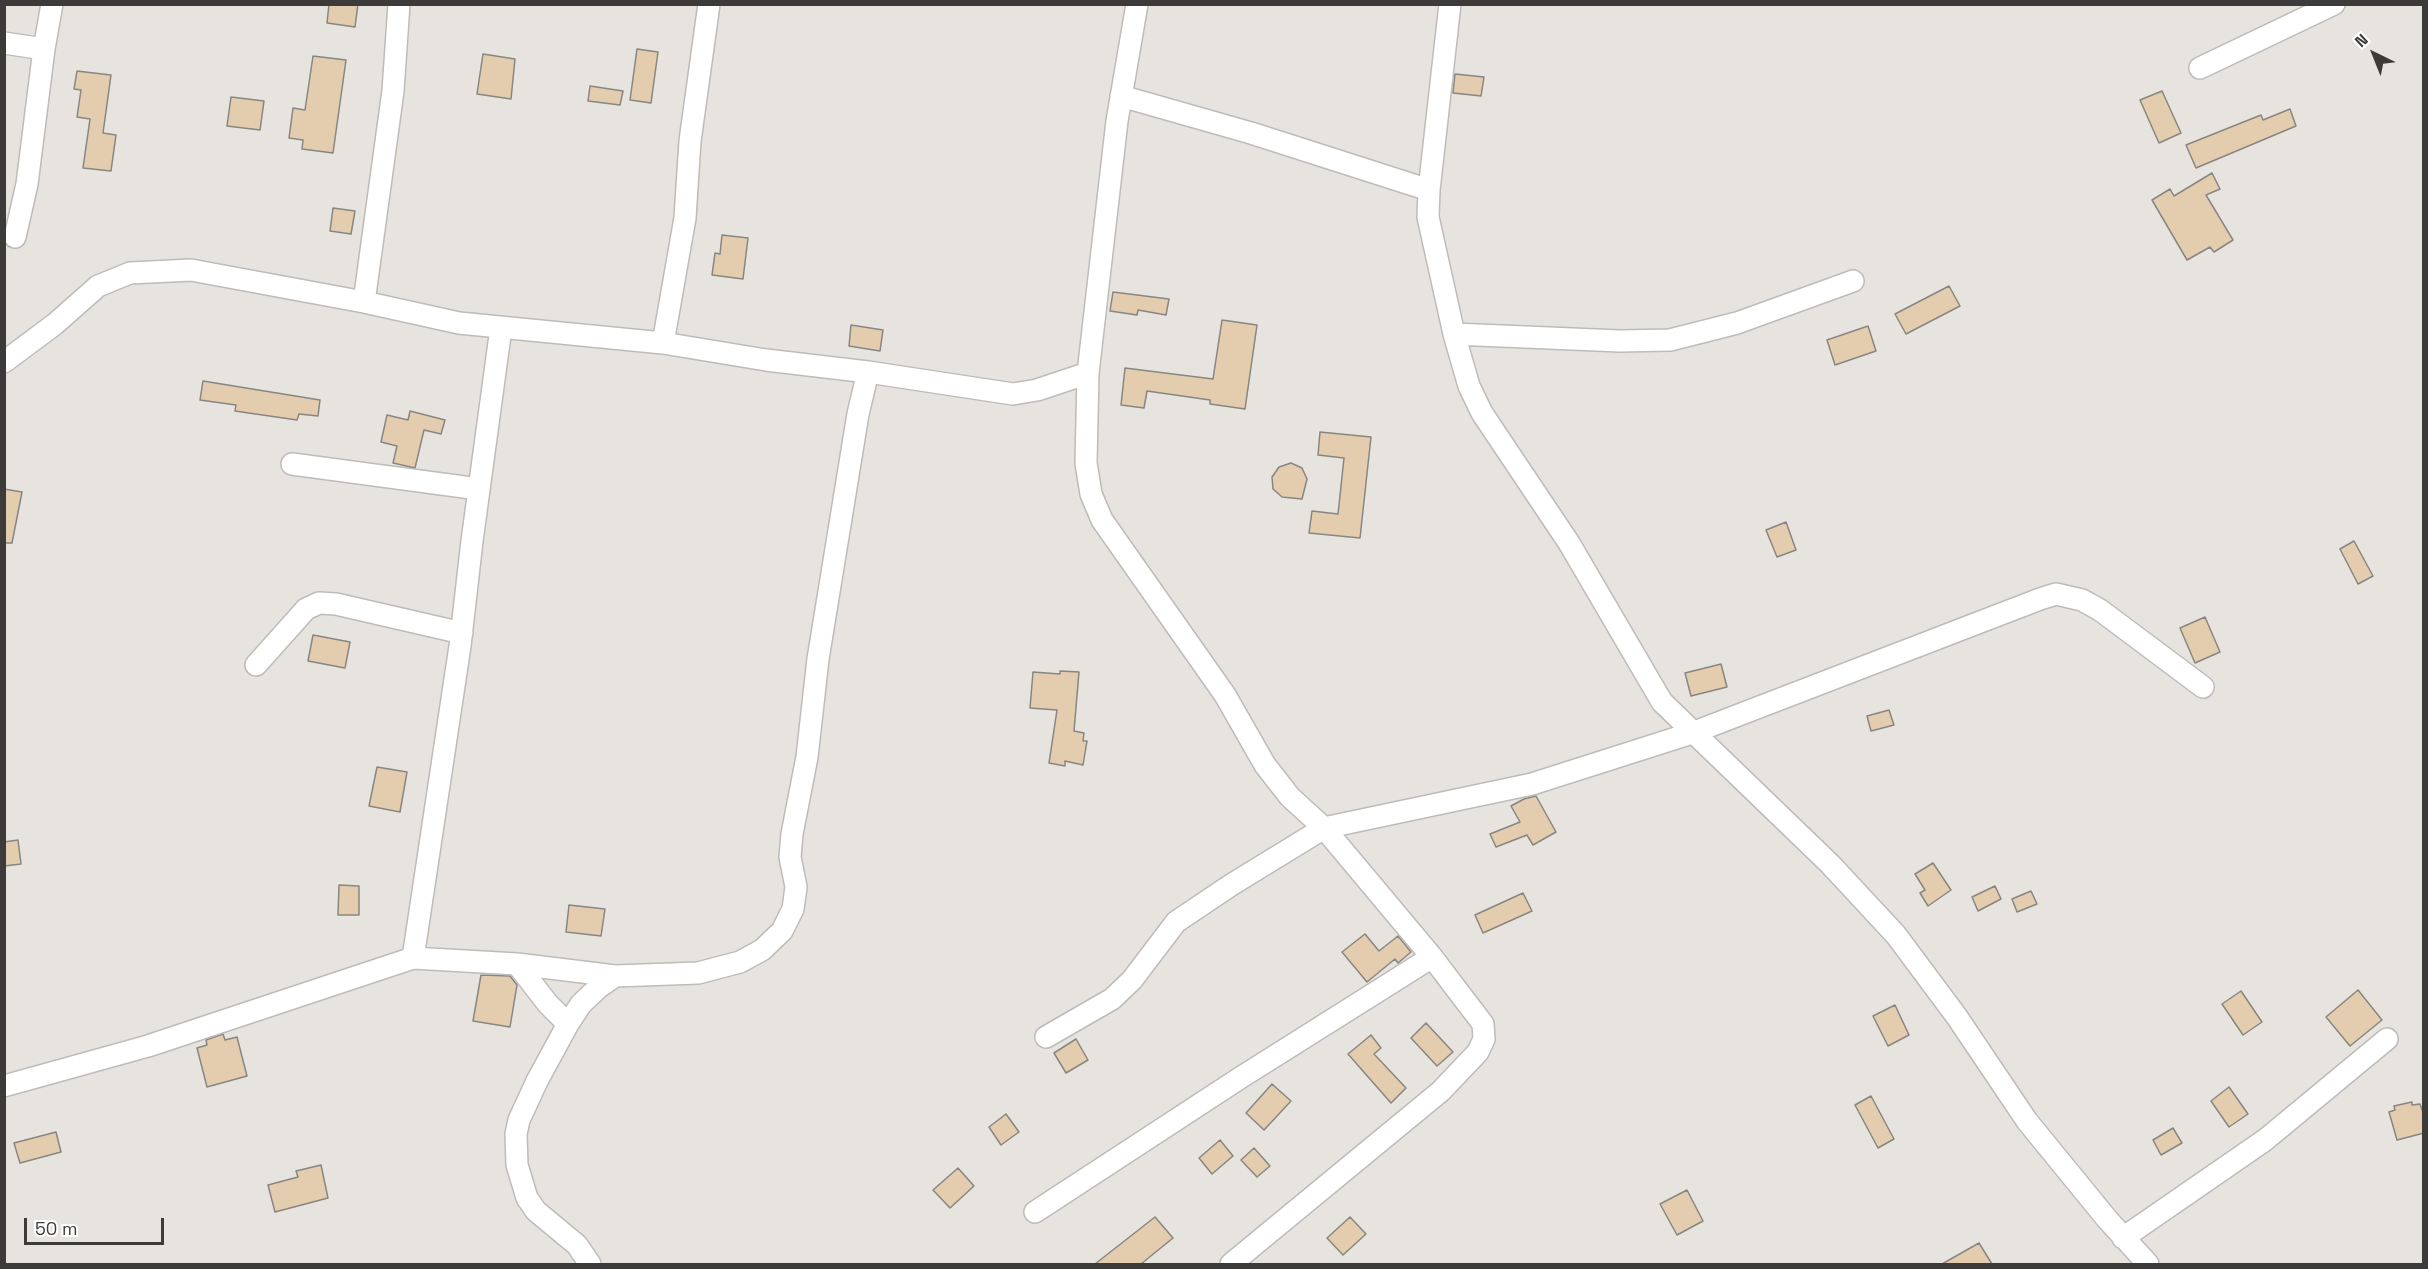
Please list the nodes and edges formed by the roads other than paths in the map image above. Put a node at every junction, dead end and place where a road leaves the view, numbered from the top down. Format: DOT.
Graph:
graph roads {
  1 [pos="52,4"];
  2 [pos="399,4"];
  3 [pos="709,4"];
  4 [pos="1137,4"];
  5 [pos="1450,4"];
  6 [pos="2334,4"];
  7 [pos="4,44"];
  8 [pos="44,49"];
  9 [pos="2200,68"];
  10 [pos="1121,96"];
  11 [pos="1429,190"];
  12 [pos="15,237"];
  13 [pos="1853,282"];
  14 [pos="364,302"];
  15 [pos="501,328"];
  16 [pos="1454,334"];
  17 [pos="663,343"];
  18 [pos="4,362"];
  19 [pos="868,372"];
  20 [pos="1088,373"];
  21 [pos="292,464"];
  22 [pos="479,489"];
  23 [pos="462,633"];
  24 [pos="256,664"];
  25 [pos="2204,687"];
  26 [pos="1692,733"];
  27 [pos="1324,828"];
  28 [pos="1432,957"];
  29 [pos="413,958"];
  30 [pos="517,964"];
  31 [pos="615,976"];
  32 [pos="568,1024"];
  33 [pos="1046,1037"];
  34 [pos="2387,1039"];
  35 [pos="4,1086"];
  36 [pos="1035,1212"];
  37 [pos="2123,1238"];
  38 [pos="591,1264"];
  39 [pos="1231,1264"];
  40 [pos="2148,1264"];
  1 -- 8 [label="street"];
  2 -- 14 [label="street"];
  3 -- 17 [label="street"];
  4 -- 10 [label="street"];
  5 -- 11 [label="street"];
  6 -- 9 [label="street"];
  7 -- 8 [label="street"];
  8 -- 12 [label="street"];
  10 -- 11 [label="street"];
  10 -- 20 [label="street"];
  11 -- 16 [label="street"];
  13 -- 16 [label="street"];
  14 -- 15 [label="street"];
  14 -- 18 [label="street"];
  15 -- 17 [label="street"];
  15 -- 22 [label="street"];
  16 -- 26 [label="street"];
  17 -- 19 [label="street"];
  19 -- 20 [label="street"];
  19 -- 31 [label="street"];
  20 -- 27 [label="street"];
  21 -- 22 [label="street"];
  22 -- 23 [label="street"];
  23 -- 24 [label="street"];
  23 -- 29 [label="street"];
  25 -- 26 [label="street"];
  26 -- 27 [label="street"];
  26 -- 37 [label="street"];
  27 -- 28 [label="street"];
  27 -- 33 [label="street"];
  28 -- 36 [label="street"];
  28 -- 39 [label="street"];
  29 -- 30 [label="street"];
  29 -- 35 [label="street"];
  30 -- 31 [label="street"];
  30 -- 32 [label="street"];
  31 -- 32 [label="street"];
  32 -- 38 [label="street"];
  34 -- 37 [label="street"];
  37 -- 40 [label="street"];
}
